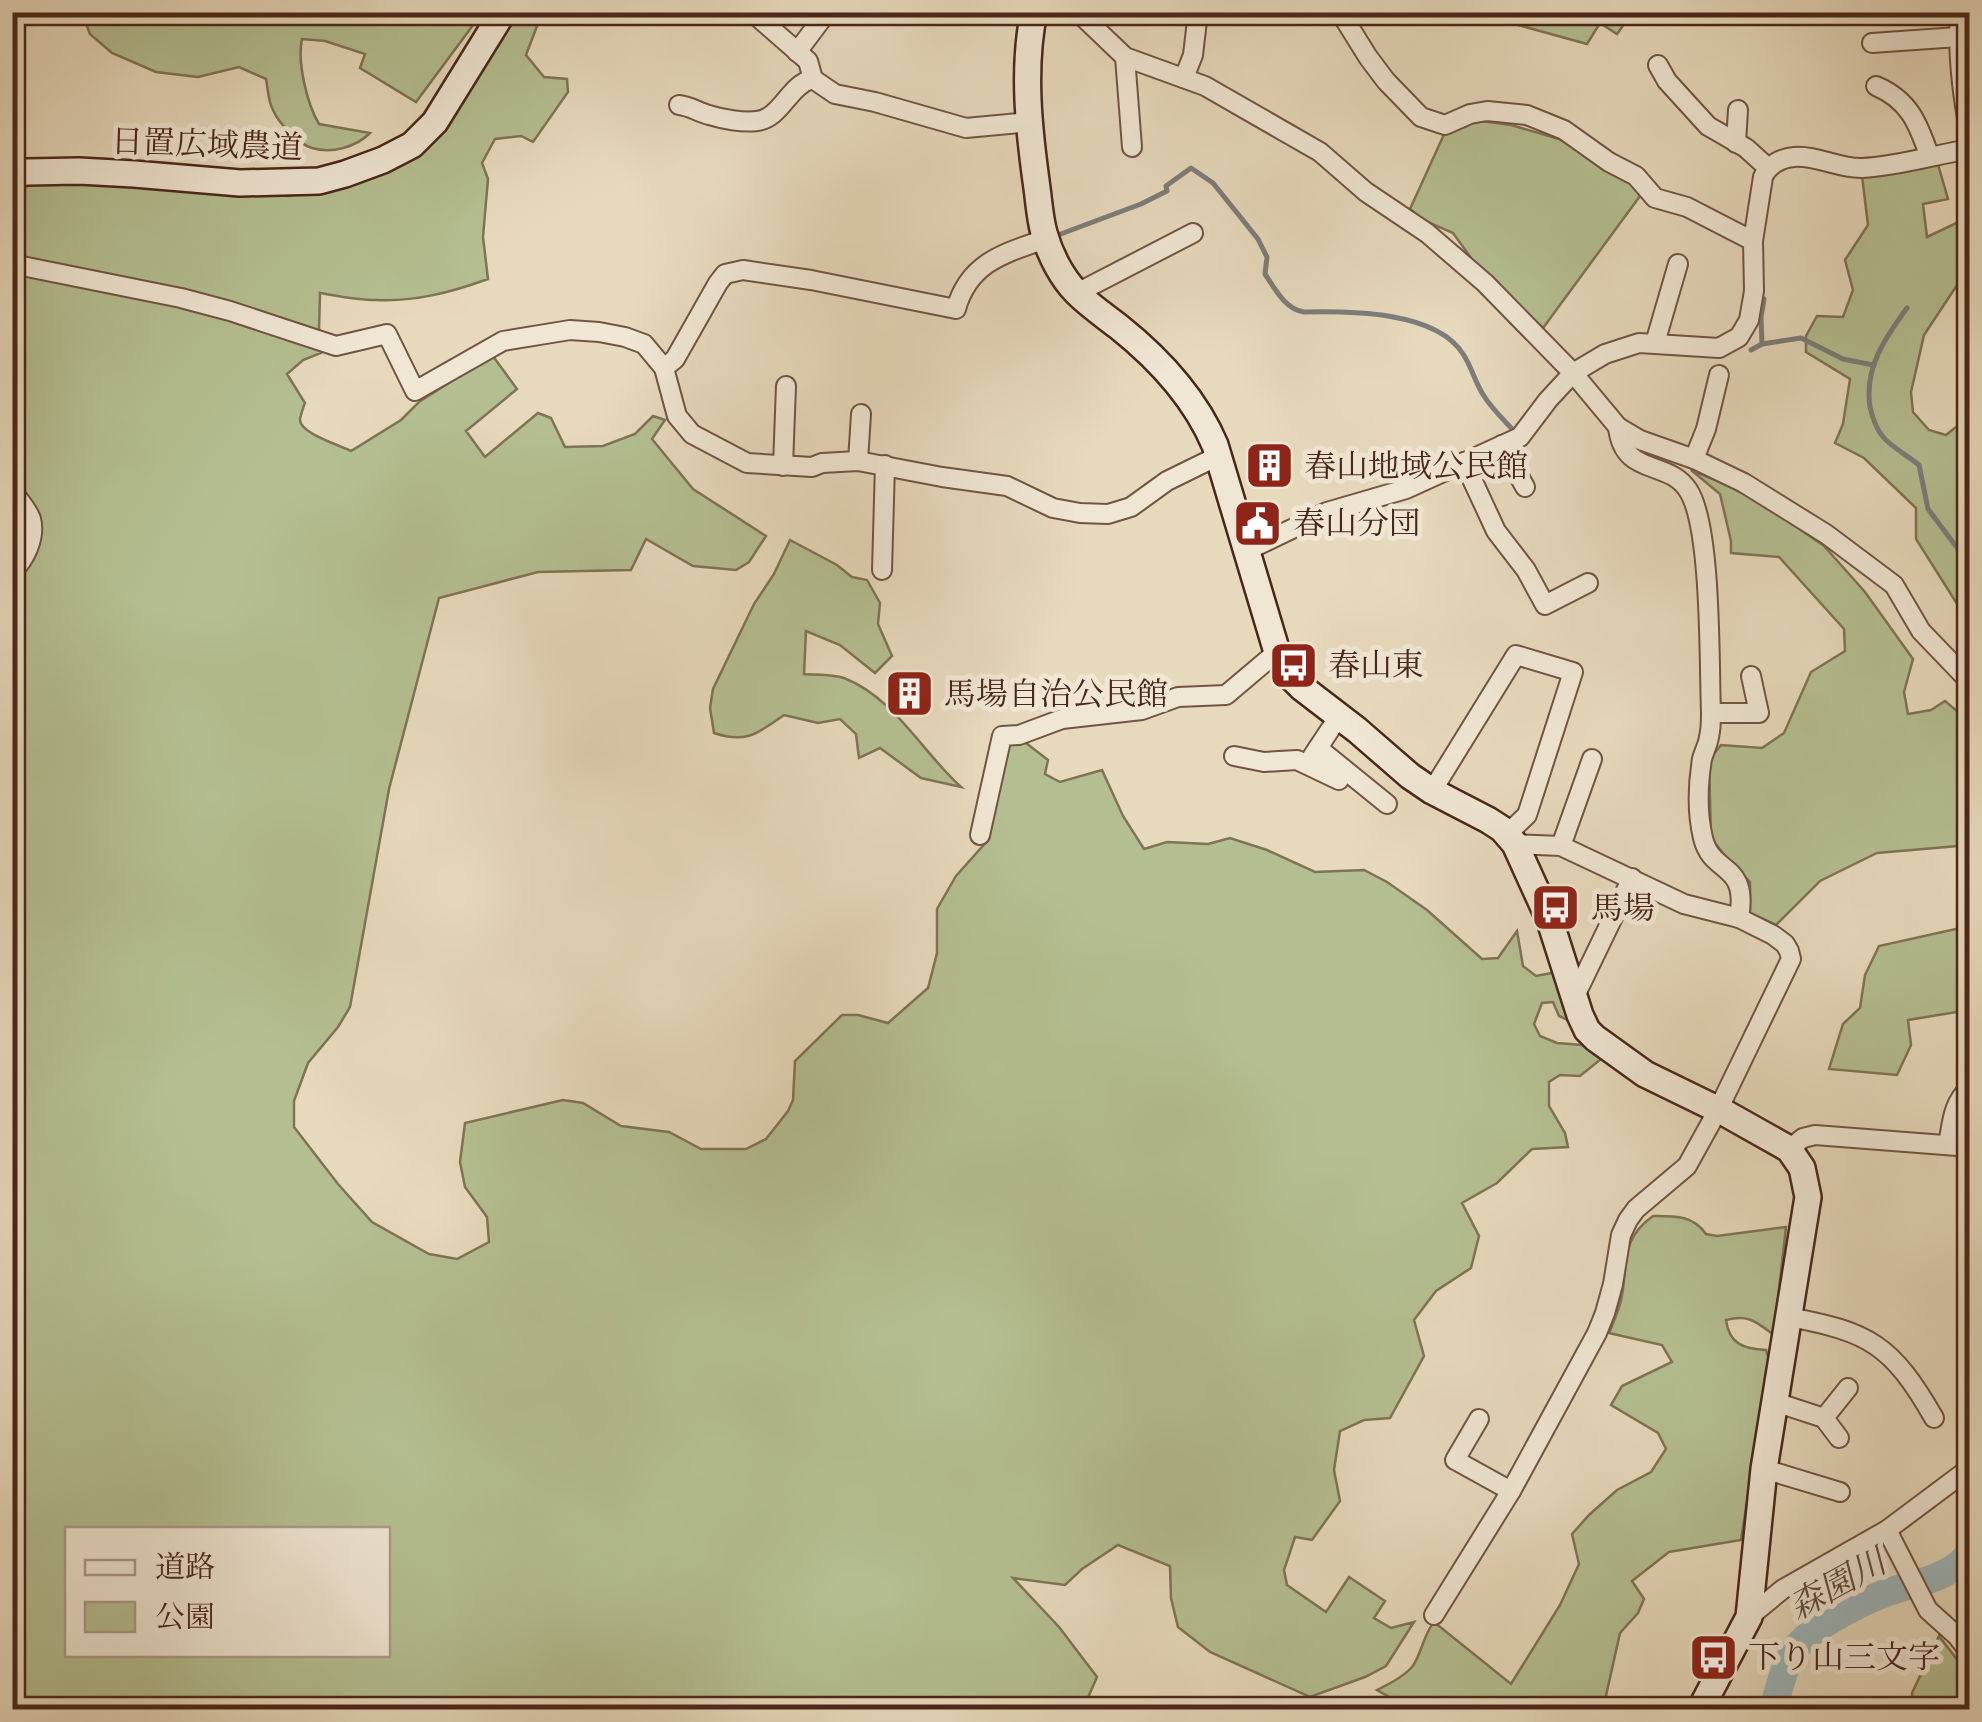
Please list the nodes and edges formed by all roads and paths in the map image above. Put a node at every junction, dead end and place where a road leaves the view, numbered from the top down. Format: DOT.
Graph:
graph roads {
  1 [pos="503,12"];
  2 [pos="752,12"];
  3 [pos="827,12"];
  4 [pos="1034,12"];
  5 [pos="1078,12"];
  6 [pos="1198,12"];
  7 [pos="1340,12"];
  8 [pos="1960,12"];
  9 [pos="1958,37"];
  10 [pos="1872,42"];
  11 [pos="797,52"];
  12 [pos="1125,57"];
  13 [pos="1658,66"];
  14 [pos="1184,78"];
  15 [pos="813,79"];
  16 [pos="1876,86"];
  17 [pos="679,106"];
  18 [pos="1738,110"];
  19 [pos="1030,122"];
  20 [pos="1970,134"];
  21 [pos="1736,143"];
  22 [pos="1132,147"];
  23 [pos="1970,149"];
  24 [pos="1929,156"];
  25 [pos="1767,168"];
  26 [pos="12,176"];
  27 [pos="1193,233"];
  28 [pos="1046,238"];
  29 [pos="1753,240"];
  30 [pos="12,264"];
  31 [pos="1678,264"];
  32 [pos="1076,293"];
  33 [pos="1655,344"];
  34 [pos="664,368"];
  35 [pos="1573,374"];
  36 [pos="1719,375"];
  37 [pos="786,386"];
  38 [pos="862,414"];
  39 [pos="1618,427"];
  40 [pos="1502,444"];
  41 [pos="1218,456"];
  42 [pos="1694,459"];
  43 [pos="858,460"];
  44 [pos="1464,462"];
  45 [pos="886,465"];
  46 [pos="783,466"];
  47 [pos="1525,487"];
  48 [pos="12,490"];
  49 [pos="1246,551"];
  50 [pos="882,570"];
  51 [pos="12,572"];
  52 [pos="1588,582"];
  53 [pos="1277,652"];
  54 [pos="1751,676"];
  55 [pos="1970,682"];
  56 [pos="1712,714"];
  57 [pos="1340,716"];
  58 [pos="1318,748"];
  59 [pos="1234,756"];
  60 [pos="1592,760"];
  61 [pos="1307,765"];
  62 [pos="1339,780"];
  63 [pos="1432,792"];
  64 [pos="1387,804"];
  65 [pos="980,835"];
  66 [pos="1510,839"];
  67 [pos="1562,846"];
  68 [pos="1632,878"];
  69 [pos="1739,918"];
  70 [pos="1575,996"];
  71 [pos="1970,1088"];
  72 [pos="1718,1110"];
  73 [pos="1948,1145"];
  74 [pos="1970,1147"];
  75 [pos="1789,1149"];
  76 [pos="1788,1317"];
  77 [pos="1848,1388"];
  78 [pos="1775,1402"];
  79 [pos="1824,1418"];
  80 [pos="1934,1418"];
  81 [pos="1479,1419"];
  82 [pos="1839,1438"];
  83 [pos="1970,1468"];
  84 [pos="1764,1469"];
  85 [pos="1510,1491"];
  86 [pos="1840,1492"];
  87 [pos="1887,1530"];
  88 [pos="1434,1615"];
  89 [pos="1750,1617"];
  90 [pos="1970,1653"];
  91 [pos="1700,1710"];
  1 -- 26 [label="street, 日置広域農道"];
  2 -- 11 [label="street"];
  3 -- 11 [label="street"];
  4 -- 19 [label="street"];
  5 -- 12 [label="street"];
  6 -- 14 [label="street"];
  7 -- 29 [label="street"];
  8 -- 9 [label="street"];
  9 -- 10 [label="street"];
  9 -- 20 [label="street"];
  11 -- 15 [label="street"];
  12 -- 14 [label="street"];
  12 -- 22 [label="street"];
  13 -- 21 [label="street"];
  14 -- 35 [label="street"];
  15 -- 17 [label="street"];
  15 -- 19 [label="street"];
  16 -- 24 [label="street"];
  18 -- 21 [label="street"];
  19 -- 28 [label="street"];
  21 -- 25 [label="street"];
  23 -- 24 [label="street"];
  24 -- 25 [label="street"];
  25 -- 29 [label="street"];
  27 -- 32 [label="street"];
  28 -- 32 [label="street"];
  28 -- 34 [label="street"];
  29 -- 33 [label="street"];
  30 -- 34 [label="street"];
  31 -- 33 [label="street"];
  32 -- 41 [label="street"];
  33 -- 35 [label="street"];
  34 -- 46 [label="street"];
  35 -- 39 [label="street"];
  35 -- 40 [label="street"];
  36 -- 42 [label="street"];
  37 -- 46 [label="street"];
  38 -- 43 [label="street"];
  39 -- 42 [label="street"];
  39 -- 56 [label="street"];
  40 -- 44 [label="street"];
  40 -- 47 [label="street"];
  41 -- 45 [label="street"];
  41 -- 49 [label="street"];
  42 -- 55 [label="street"];
  43 -- 45 [label="street"];
  43 -- 46 [label="street"];
  44 -- 49 [label="street"];
  44 -- 52 [label="street"];
  45 -- 50 [label="street"];
  48 -- 51 [label="street"];
  49 -- 53 [label="street"];
  53 -- 57 [label="street"];
  53 -- 65 [label="street"];
  54 -- 56 [label="street"];
  56 -- 69 [label="street"];
  57 -- 58 [label="street"];
  57 -- 63 [label="street"];
  58 -- 61 [label="street"];
  58 -- 64 [label="street"];
  59 -- 61 [label="street"];
  60 -- 67 [label="street"];
  61 -- 62 [label="street"];
  63 -- 66 [label="street"];
  63 -- 66 [label="street"];
  66 -- 67 [label="street"];
  66 -- 70 [label="street"];
  67 -- 68 [label="street"];
  68 -- 69 [label="street"];
  68 -- 70 [label="street"];
  69 -- 72 [label="street"];
  70 -- 72 [label="street"];
  71 -- 73 [label="street"];
  72 -- 75 [label="street"];
  72 -- 85 [label="street"];
  73 -- 74 [label="street"];
  73 -- 75 [label="street"];
  75 -- 76 [label="street"];
  76 -- 78 [label="street"];
  76 -- 80 [label="street"];
  77 -- 79 [label="street"];
  78 -- 79 [label="street"];
  78 -- 84 [label="street"];
  79 -- 82 [label="street"];
  81 -- 85 [label="street"];
  83 -- 87 [label="street"];
  84 -- 86 [label="street"];
  84 -- 89 [label="street"];
  85 -- 88 [label="street"];
  87 -- 89 [label="street"];
  87 -- 90 [label="street"];
  89 -- 91 [label="street"];
}
